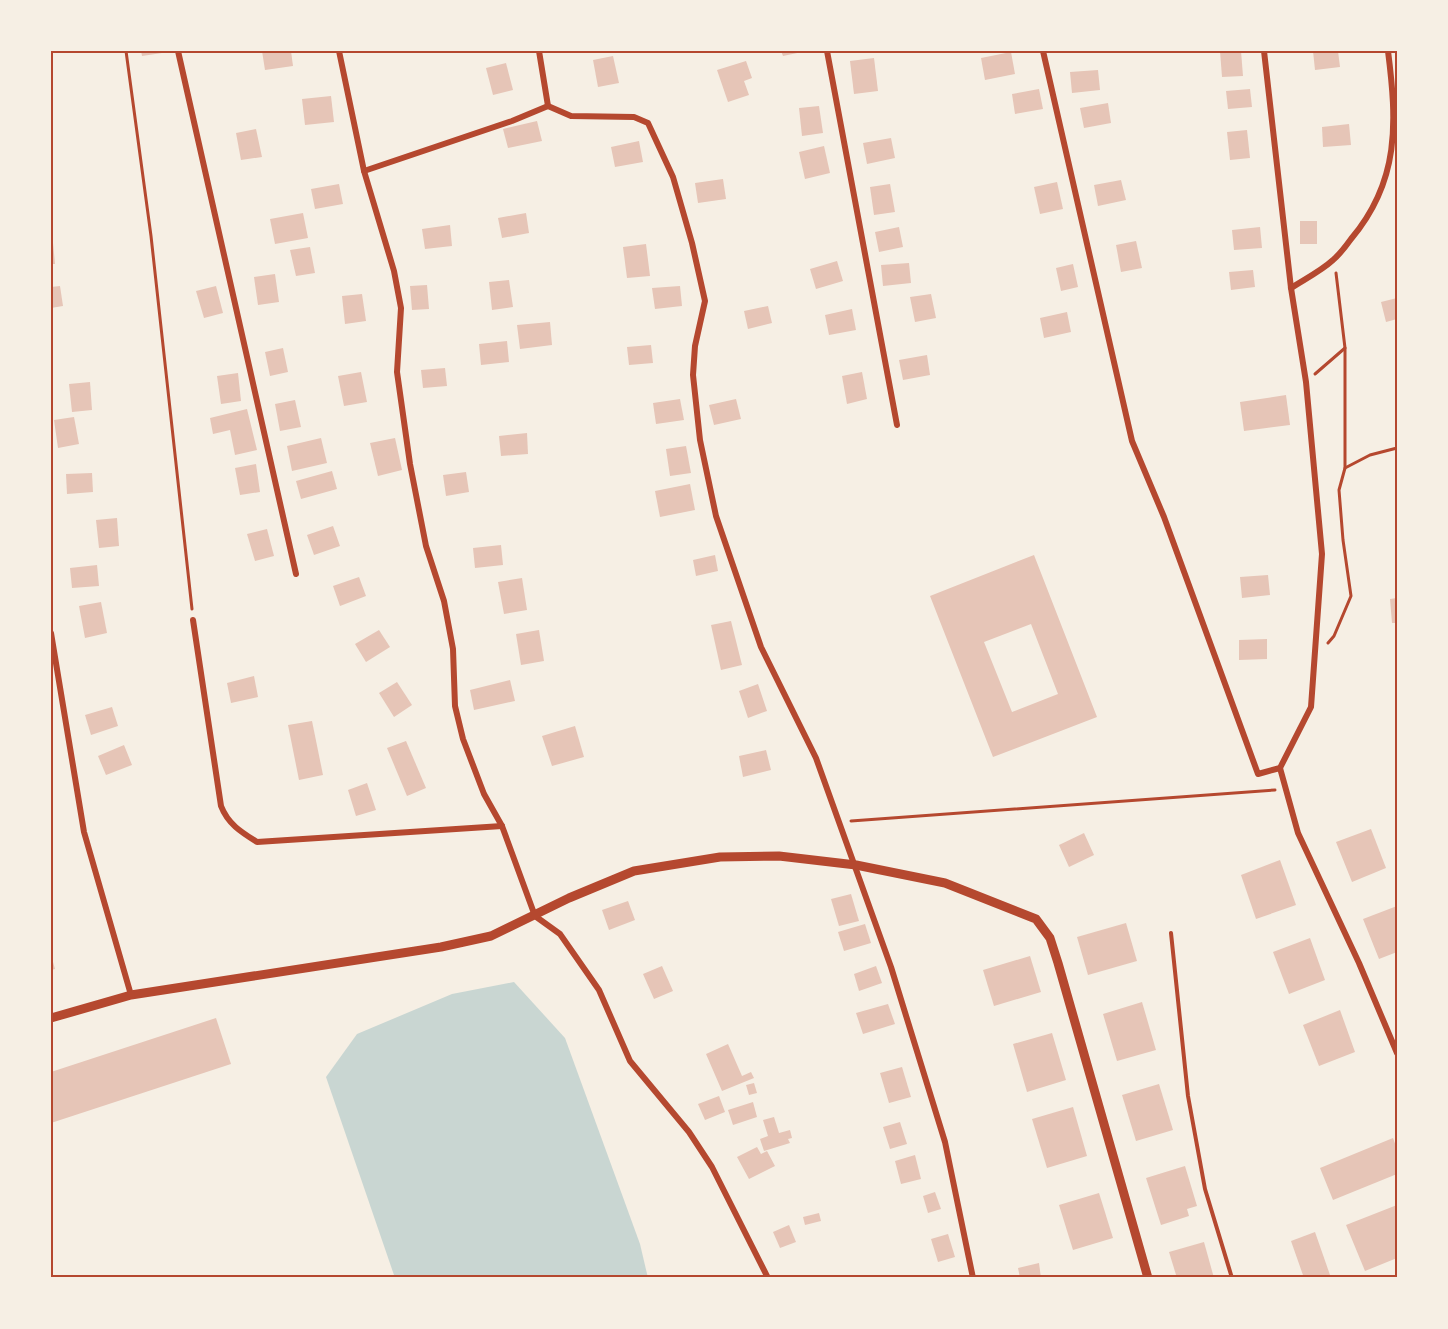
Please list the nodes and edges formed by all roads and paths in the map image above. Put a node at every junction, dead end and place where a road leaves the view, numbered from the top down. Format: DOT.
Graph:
graph roads {
  1 [pos="126,51"];
  2 [pos="178,51"];
  3 [pos="339,51"];
  4 [pos="539,51"];
  5 [pos="827,51"];
  6 [pos="1043,51"];
  7 [pos="1264,51"];
  8 [pos="1388,51"];
  9 [pos="548,105"];
  10 [pos="364,171"];
  11 [pos="1334,259"];
  12 [pos="1291,288"];
  13 [pos="1345,348"];
  14 [pos="1306,382"];
  15 [pos="897,425"];
  16 [pos="1397,448"];
  17 [pos="1345,468"];
  18 [pos="296,574"];
  19 [pos="193,620"];
  20 [pos="51,633"];
  21 [pos="1314,657"];
  22 [pos="1280,768"];
  23 [pos="1286,789"];
  24 [pos="840,822"];
  25 [pos="502,826"];
  26 [pos="856,865"];
  27 [pos="535,916"];
  28 [pos="1171,933"];
  29 [pos="131,995"];
  30 [pos="51,1018"];
  31 [pos="1397,1053"];
  32 [pos="768,1278"];
  33 [pos="973,1278"];
  34 [pos="1148,1278"];
  35 [pos="1232,1278"];
  1 -- 19 [label="path"];
  2 -- 18 [label="street"];
  3 -- 10 [label="street"];
  4 -- 9 [label="street"];
  5 -- 15 [label="street"];
  6 -- 22 [label="street"];
  7 -- 12 [label="street"];
  8 -- 11 [label="street"];
  9 -- 10 [label="street"];
  9 -- 24 [label="street"];
  10 -- 25 [label="street"];
  11 -- 12 [label="street"];
  11 -- 13 [label="path"];
  12 -- 14 [label="street"];
  13 -- 14 [label="path"];
  13 -- 17 [label="path"];
  14 -- 21 [label="street"];
  16 -- 17 [label="path"];
  17 -- 21 [label="path"];
  19 -- 25 [label="street"];
  20 -- 29 [label="street"];
  21 -- 22 [label="street"];
  22 -- 23 [label="street"];
  23 -- 24 [label="path"];
  23 -- 31 [label="street"];
  24 -- 26 [label="street"];
  25 -- 27 [label="street"];
  26 -- 27 [label="street"];
  26 -- 33 [label="street"];
  26 -- 34 [label="street"];
  27 -- 29 [label="street"];
  27 -- 32 [label="street"];
  28 -- 35 [label="lane"];
  29 -- 30 [label="street"];
}
